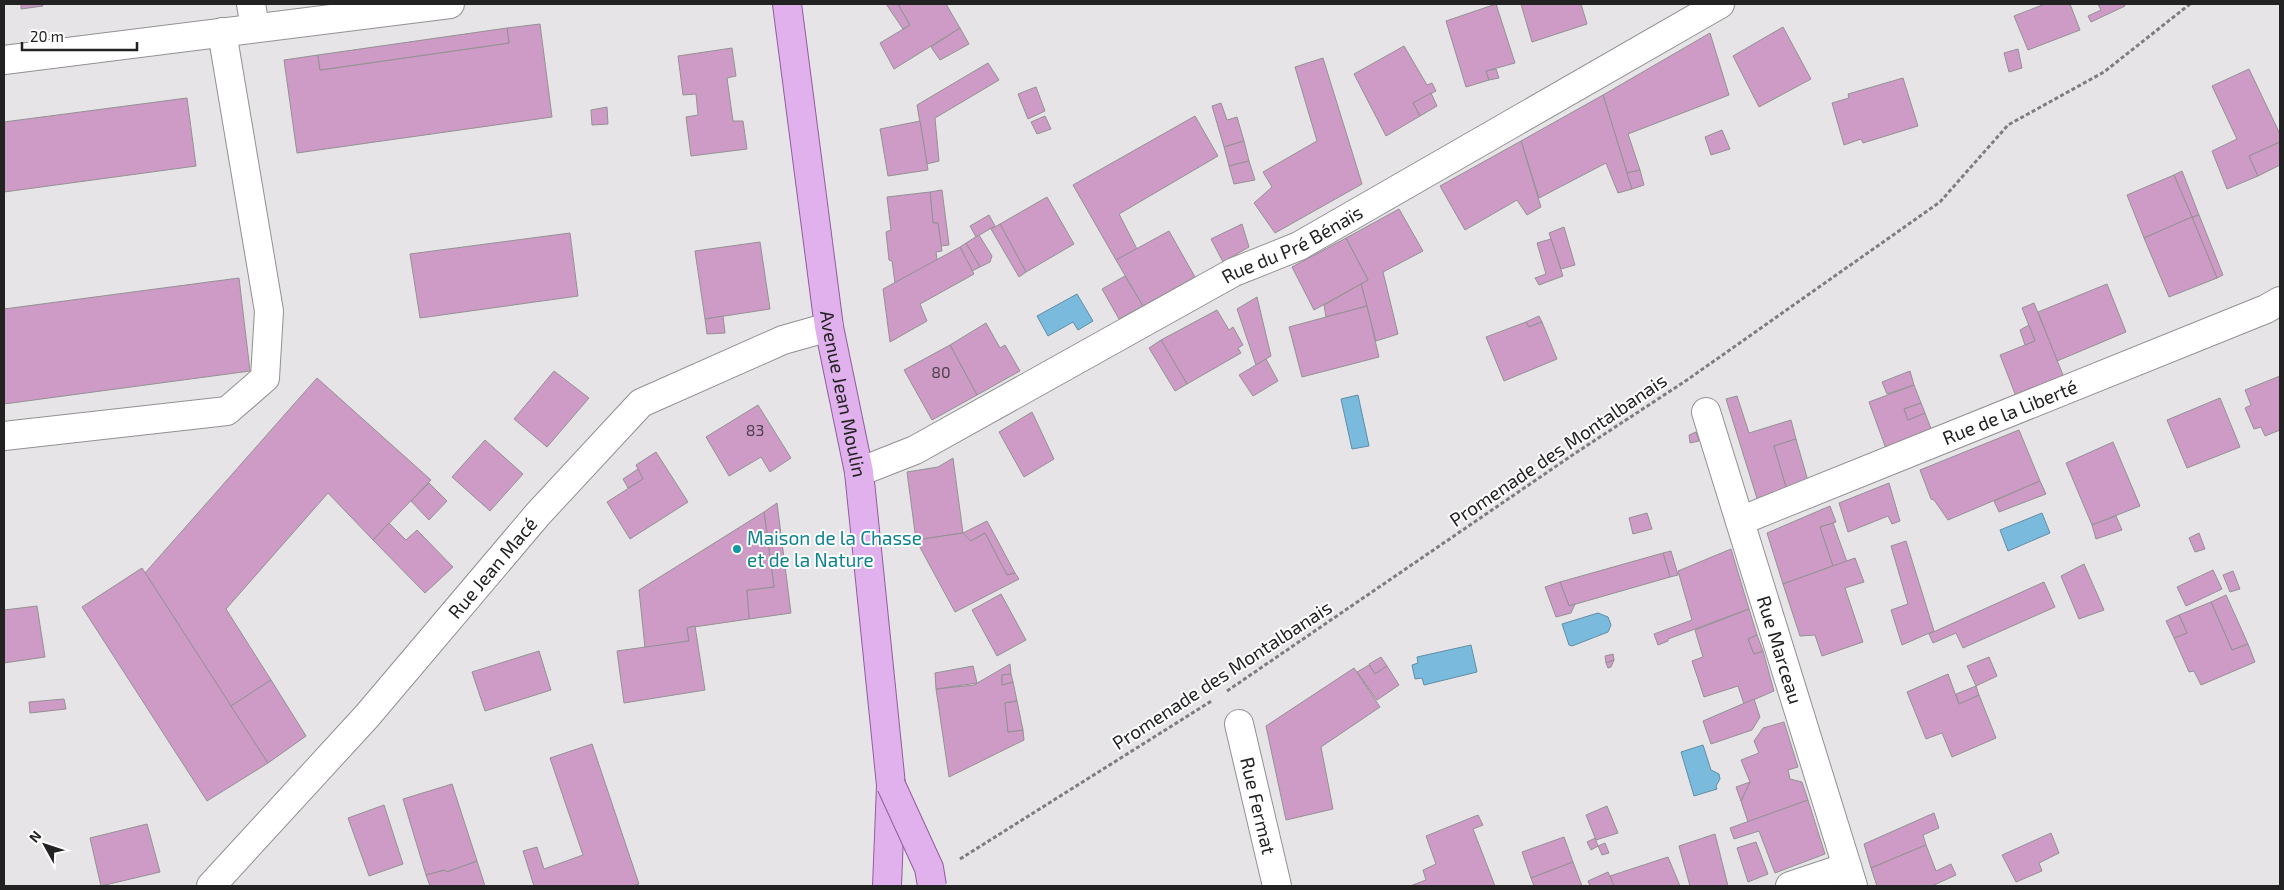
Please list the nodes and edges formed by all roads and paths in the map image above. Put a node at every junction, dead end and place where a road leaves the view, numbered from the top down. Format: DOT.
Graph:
graph roads {
  1 [pos="450,4"];
  2 [pos="787,4"];
  3 [pos="1720,4"];
  4 [pos="2190,4"];
  5 [pos="253,16"];
  6 [pos="222,32"];
  7 [pos="4,60"];
  8 [pos="2280,301"];
  9 [pos="829,328"];
  10 [pos="1706,412"];
  11 [pos="4,436"];
  12 [pos="859,472"];
  13 [pos="1740,521"];
  14 [pos="1239,724"];
  15 [pos="891,785"];
  16 [pos="955,862"];
  17 [pos="1850,876"];
  18 [pos="211,886"];
  19 [pos="887,886"];
  20 [pos="932,886"];
  21 [pos="1277,886"];
  22 [pos="1790,886"];
  1 -- 5 [label="street"];
  2 -- 9 [label="main road, Avenue Jean Moulin"];
  3 -- 12 [label="street, Rue du Pré Bénaïs"];
  4 -- 16 [label="path, Promenade des Montalbanais"];
  5 -- 6 [label="street"];
  6 -- 7 [label="street"];
  6 -- 11 [label="street"];
  8 -- 13 [label="street, Rue de la Liberté"];
  9 -- 12 [label="main road, Avenue Jean Moulin"];
  9 -- 18 [label="street, Rue Jean Macé"];
  10 -- 13 [label="street, Rue Marceau"];
  12 -- 15 [label="main road, Avenue Jean Moulin"];
  13 -- 17 [label="street, Rue Marceau"];
  14 -- 21 [label="street, Rue Fermat"];
  15 -- 19 [label="main road"];
  15 -- 20 [label="main road, bridge"];
  17 -- 22 [label="street"];
}
